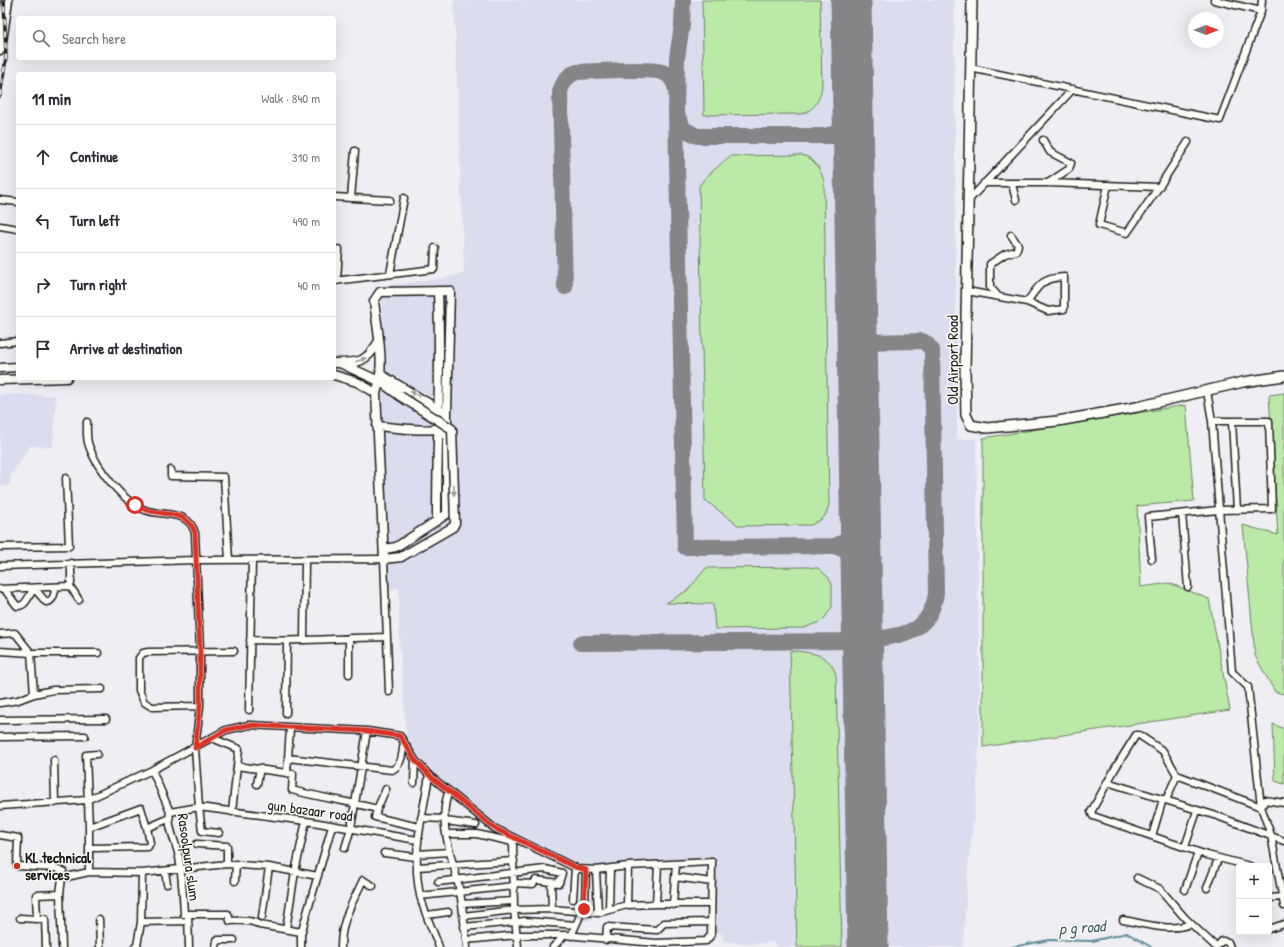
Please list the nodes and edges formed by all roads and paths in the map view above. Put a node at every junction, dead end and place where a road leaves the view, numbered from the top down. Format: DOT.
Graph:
graph roads {
  1 [pos="5,0"];
  2 [pos="972,0"];
  3 [pos="1214,0"];
  4 [pos="1262,0"];
  5 [pos="1261,11"];
  6 [pos="0,19"];
  7 [pos="0,50"];
  8 [pos="970,68"];
  9 [pos="1073,89"];
  10 [pos="1043,140"];
  11 [pos="1188,142"];
  12 [pos="355,152"];
  13 [pos="984,183"];
  14 [pos="1048,183"];
  15 [pos="1012,184"];
  16 [pos="1108,185"];
  17 [pos="1159,187"];
  18 [pos="336,197"];
  19 [pos="351,198"];
  20 [pos="404,198"];
  21 [pos="0,200"];
  22 [pos="390,200"];
  23 [pos="968,200"];
  24 [pos="1016,200"];
  25 [pos="16,202"];
  26 [pos="0,226"];
  27 [pos="16,228"];
  28 [pos="1011,235"];
  29 [pos="435,248"];
  30 [pos="339,249"];
  31 [pos="390,274"];
  32 [pos="336,281"];
  33 [pos="438,291"];
  34 [pos="967,291"];
  35 [pos="997,295"];
  36 [pos="1026,302"];
  37 [pos="16,340"];
  38 [pos="379,341"];
  39 [pos="0,343"];
  40 [pos="337,363"];
  41 [pos="15,367"];
  42 [pos="0,368"];
  43 [pos="336,376"];
  44 [pos="1284,376"];
  45 [pos="380,378"];
  46 [pos="0,380"];
  47 [pos="11,380"];
  48 [pos="16,380"];
  49 [pos="1207,391"];
  50 [pos="376,393"];
  51 [pos="439,409"];
  52 [pos="1212,421"];
  53 [pos="87,422"];
  54 [pos="1232,422"];
  55 [pos="377,426"];
  56 [pos="438,429"];
  57 [pos="172,470"];
  58 [pos="66,478"];
  59 [pos="1218,510"];
  60 [pos="1237,510"];
  61 [pos="1182,514"];
  62 [pos="437,521"];
  63 [pos="0,547"];
  64 [pos="385,549"];
  65 [pos="384,559"];
  66 [pos="1152,559"];
  67 [pos="195,560"];
  68 [pos="228,560"];
  69 [pos="252,560"];
  70 [pos="305,560"];
  71 [pos="71,563"];
  72 [pos="0,566"];
  73 [pos="70,586"];
  74 [pos="56,587"];
  75 [pos="1188,587"];
  76 [pos="34,588"];
  77 [pos="3,589"];
  78 [pos="79,600"];
  79 [pos="0,634"];
  80 [pos="386,637"];
  81 [pos="349,638"];
  82 [pos="304,639"];
  83 [pos="250,640"];
  84 [pos="287,641"];
  85 [pos="0,651"];
  86 [pos="200,651"];
  87 [pos="234,651"];
  88 [pos="31,653"];
  89 [pos="98,653"];
  90 [pos="349,674"];
  91 [pos="102,689"];
  92 [pos="389,692"];
  93 [pos="34,694"];
  94 [pos="0,703"];
  95 [pos="200,706"];
  96 [pos="249,710"];
  97 [pos="286,713"];
  98 [pos="106,719"];
  99 [pos="0,720"];
  100 [pos="290,728"];
  101 [pos="367,731"];
  102 [pos="85,736"];
  103 [pos="0,737"];
  104 [pos="212,738"];
  105 [pos="404,742"];
  106 [pos="195,748"];
  107 [pos="97,754"];
  108 [pos="288,758"];
  109 [pos="54,760"];
  110 [pos="415,760"];
  111 [pos="237,766"];
  112 [pos="362,767"];
  113 [pos="260,768"];
  114 [pos="152,770"];
  115 [pos="287,773"];
  116 [pos="1177,774"];
  117 [pos="429,775"];
  118 [pos="1107,782"];
  119 [pos="414,783"];
  120 [pos="257,784"];
  121 [pos="386,789"];
  122 [pos="449,791"];
  123 [pos="87,800"];
  124 [pos="1164,800"];
  125 [pos="355,802"];
  126 [pos="55,803"];
  127 [pos="1284,803"];
  128 [pos="0,806"];
  129 [pos="199,806"];
  130 [pos="1261,807"];
  131 [pos="377,809"];
  132 [pos="1197,811"];
  133 [pos="170,812"];
  134 [pos="232,812"];
  135 [pos="421,818"];
  136 [pos="168,819"];
  137 [pos="445,820"];
  138 [pos="306,821"];
  139 [pos="476,825"];
  140 [pos="89,826"];
  141 [pos="332,826"];
  142 [pos="419,827"];
  143 [pos="147,828"];
  144 [pos="351,828"];
  145 [pos="219,833"];
  146 [pos="447,834"];
  147 [pos="0,835"];
  148 [pos="1271,835"];
  149 [pos="1152,836"];
  150 [pos="417,840"];
  151 [pos="515,840"];
  152 [pos="1284,841"];
  153 [pos="197,844"];
  154 [pos="1185,846"];
  155 [pos="90,848"];
  156 [pos="345,848"];
  157 [pos="450,852"];
  158 [pos="1198,852"];
  159 [pos="384,853"];
  160 [pos="416,856"];
  161 [pos="1218,859"];
  162 [pos="514,861"];
  163 [pos="1236,863"];
  164 [pos="1272,863"];
  165 [pos="227,864"];
  166 [pos="236,864"];
  167 [pos="676,864"];
  168 [pos="658,865"];
  169 [pos="417,866"];
  170 [pos="453,866"];
  171 [pos="628,866"];
  172 [pos="1272,866"];
  173 [pos="268,867"];
  174 [pos="575,867"];
  175 [pos="180,869"];
  176 [pos="610,869"];
  177 [pos="586,870"];
  178 [pos="596,870"];
  179 [pos="63,871"];
  180 [pos="166,871"];
  181 [pos="89,872"];
  182 [pos="294,872"];
  183 [pos="514,872"];
  184 [pos="142,873"];
  185 [pos="318,876"];
  186 [pos="675,877"];
  187 [pos="1137,878"];
  188 [pos="457,879"];
  189 [pos="235,881"];
  190 [pos="438,882"];
  191 [pos="551,882"];
  192 [pos="712,882"];
  193 [pos="166,884"];
  194 [pos="514,885"];
  195 [pos="373,886"];
  196 [pos="1208,888"];
  197 [pos="1185,890"];
  198 [pos="460,891"];
  199 [pos="60,894"];
  200 [pos="420,896"];
  201 [pos="1282,897"];
  202 [pos="1272,898"];
  203 [pos="573,899"];
  204 [pos="514,901"];
  205 [pos="462,904"];
  206 [pos="656,904"];
  207 [pos="674,904"];
  208 [pos="711,904"];
  209 [pos="627,906"];
  210 [pos="1284,906"];
  211 [pos="552,909"];
  212 [pos="609,909"];
  213 [pos="514,910"];
  214 [pos="448,912"];
  215 [pos="582,913"];
  216 [pos="598,913"];
  217 [pos="188,914"];
  218 [pos="427,915"];
  219 [pos="463,916"];
  220 [pos="262,917"];
  221 [pos="20,918"];
  222 [pos="37,919"];
  223 [pos="99,919"];
  224 [pos="1123,920"];
  225 [pos="187,921"];
  226 [pos="141,922"];
  227 [pos="515,922"];
  228 [pos="710,922"];
  229 [pos="1192,924"];
  230 [pos="1284,924"];
  231 [pos="576,925"];
  232 [pos="464,927"];
  233 [pos="1272,928"];
  234 [pos="286,929"];
  235 [pos="302,932"];
  236 [pos="517,935"];
  237 [pos="568,936"];
  238 [pos="234,940"];
  239 [pos="606,940"];
  240 [pos="466,944"];
  241 [pos="46,947"];
  242 [pos="62,947"];
  243 [pos="100,947"];
  244 [pos="135,947"];
  245 [pos="189,947"];
  246 [pos="216,947"];
  247 [pos="301,947"];
  248 [pos="341,947"];
  249 [pos="440,947"];
  250 [pos="518,947"];
  251 [pos="553,947"];
  252 [pos="1216,947"];
  253 [pos="1230,947"];
  1 -- 6 [label="main road"];
  1 -- 7 [label="main road"];
  2 -- 8 [label="main road, Old Airport Road"];
  3 -- 5 [label="street"];
  4 -- 5 [label="street"];
  5 -- 9 [label="street"];
  8 -- 9 [label="street"];
  8 -- 23 [label="main road, Old Airport Road"];
  9 -- 13 [label="street"];
  10 -- 14 [label="street"];
  11 -- 17 [label="street"];
  12 -- 19 [label="street"];
  13 -- 15 [label="street"];
  13 -- 23 [label="street"];
  14 -- 15 [label="street"];
  14 -- 16 [label="street"];
  15 -- 24 [label="street"];
  16 -- 17 [label="street"];
  16 -- 17 [label="street"];
  18 -- 19 [label="street"];
  19 -- 22 [label="street"];
  20 -- 31 [label="street"];
  21 -- 25 [label="street"];
  23 -- 34 [label="main road, Old Airport Road"];
  26 -- 27 [label="street"];
  28 -- 35 [label="street"];
  29 -- 31 [label="street"];
  30 -- 32 [label="street"];
  31 -- 32 [label="street"];
  33 -- 38 [label="street"];
  33 -- 51 [label="street"];
  33 -- 62 [label="street"];
  34 -- 35 [label="street"];
  34 -- 49 [label="main road, Old Airport Road"];
  35 -- 36 [label="street"];
  36 -- 36 [label="street"];
  37 -- 39 [label="street"];
  40 -- 38 [label="street, one-way"];
  38 -- 45 [label="street"];
  40 -- 45 [label="street"];
  41 -- 42 [label="street"];
  41 -- 47 [label="street"];
  43 -- 50 [label="street"];
  44 -- 49 [label="main road, Old Airport Road"];
  45 -- 50 [label="street"];
  51 -- 45 [label="street, one-way"];
  45 -- 65 [label="street, one-way, bridge"];
  46 -- 47 [label="street"];
  47 -- 48 [label="street"];
  49 -- 52 [label="street"];
  50 -- 55 [label="street"];
  51 -- 56 [label="street"];
  52 -- 54 [label="street"];
  52 -- 59 [label="street"];
  53 -- 67 [label="street"];
  54 -- 60 [label="street"];
  54 -- 60 [label="street"];
  55 -- 56 [label="street"];
  55 -- 64 [label="street"];
  56 -- 62 [label="street"];
  57 -- 68 [label="street"];
  58 -- 63 [label="street"];
  59 -- 60 [label="street"];
  59 -- 61 [label="street"];
  59 -- 130 [label="street"];
  61 -- 66 [label="street"];
  61 -- 75 [label="street"];
  62 -- 64 [label="street"];
  64 -- 65 [label="street"];
  65 -- 70 [label="street"];
  65 -- 80 [label="street"];
  67 -- 68 [label="street"];
  67 -- 71 [label="street"];
  67 -- 86 [label="street"];
  68 -- 69 [label="street"];
  69 -- 70 [label="street"];
  69 -- 83 [label="street"];
  70 -- 82 [label="street"];
  71 -- 72 [label="street"];
  71 -- 73 [label="street"];
  73 -- 74 [label="street"];
  73 -- 78 [label="street"];
  74 -- 76 [label="street"];
  74 -- 76 [label="street"];
  76 -- 77 [label="street"];
  76 -- 77 [label="street"];
  79 -- 88 [label="street"];
  80 -- 81 [label="street"];
  80 -- 92 [label="street"];
  81 -- 82 [label="street"];
  81 -- 90 [label="street"];
  82 -- 84 [label="street"];
  83 -- 84 [label="street"];
  83 -- 96 [label="street"];
  84 -- 97 [label="street"];
  85 -- 88 [label="street"];
  86 -- 87 [label="street"];
  86 -- 95 [label="street"];
  86 -- 95 [label="street"];
  88 -- 89 [label="street"];
  88 -- 93 [label="street"];
  91 -- 93 [label="street"];
  93 -- 94 [label="street"];
  95 -- 106 [label="street"];
  98 -- 99 [label="street"];
  100 -- 101 [label="street"];
  100 -- 104 [label="street"];
  100 -- 108 [label="street"];
  101 -- 105 [label="street"];
  101 -- 112 [label="street"];
  102 -- 103 [label="street"];
  104 -- 106 [label="street"];
  104 -- 111 [label="street"];
  105 -- 110 [label="street"];
  105 -- 112 [label="street"];
  106 -- 114 [label="street"];
  106 -- 129 [label="street"];
  107 -- 123 [label="street"];
  108 -- 112 [label="street"];
  108 -- 115 [label="street"];
  109 -- 126 [label="street"];
  110 -- 117 [label="street"];
  110 -- 119 [label="street"];
  111 -- 113 [label="street"];
  111 -- 134 [label="street"];
  112 -- 125 [label="street"];
  113 -- 115 [label="street"];
  113 -- 120 [label="street"];
  114 -- 123 [label="street"];
  114 -- 133 [label="street, Rasoolpura slum"];
  115 -- 125 [label="street"];
  116 -- 118 [label="street"];
  116 -- 124 [label="street"];
  116 -- 130 [label="street"];
  117 -- 122 [label="street"];
  117 -- 135 [label="street"];
  118 -- 124 [label="street"];
  118 -- 149 [label="street"];
  121 -- 131 [label="street"];
  122 -- 137 [label="street"];
  122 -- 151 [label="street"];
  123 -- 126 [label="street"];
  123 -- 140 [label="street"];
  124 -- 132 [label="street"];
  124 -- 149 [label="street"];
  125 -- 131 [label="street"];
  125 -- 144 [label="street"];
  126 -- 128 [label="street"];
  127 -- 130 [label="street"];
  129 -- 133 [label="street"];
  129 -- 134 [label="street, gun bazaar road"];
  129 -- 145 [label="street"];
  130 -- 148 [label="street"];
  131 -- 142 [label="street"];
  132 -- 148 [label="street"];
  132 -- 154 [label="street"];
  133 -- 136 [label="street, Rasoolpura slum"];
  134 -- 138 [label="street, gun bazaar road"];
  135 -- 137 [label="street"];
  135 -- 142 [label="street"];
  136 -- 143 [label="street"];
  136 -- 175 [label="street, Rasoolpura slum"];
  137 -- 139 [label="street"];
  137 -- 146 [label="street"];
  138 -- 141 [label="street, gun bazaar road"];
  138 -- 182 [label="street"];
  140 -- 143 [label="street"];
  140 -- 155 [label="street"];
  141 -- 144 [label="street, gun bazaar road"];
  141 -- 185 [label="street"];
  142 -- 150 [label="street"];
  143 -- 155 [label="street"];
  144 -- 150 [label="street, gun bazaar road"];
  144 -- 156 [label="street"];
  146 -- 151 [label="street"];
  146 -- 157 [label="street"];
  147 -- 179 [label="street"];
  148 -- 152 [label="street"];
  148 -- 164 [label="street"];
  149 -- 154 [label="street"];
  150 -- 160 [label="street"];
  151 -- 162 [label="street"];
  151 -- 174 [label="street"];
  153 -- 165 [label="street"];
  154 -- 158 [label="street"];
  155 -- 181 [label="street"];
  157 -- 160 [label="street"];
  157 -- 170 [label="street"];
  158 -- 161 [label="street"];
  158 -- 197 [label="street"];
  159 -- 160 [label="street"];
  160 -- 169 [label="street"];
  161 -- 163 [label="street"];
  161 -- 196 [label="street"];
  162 -- 170 [label="street"];
  162 -- 183 [label="street"];
  165 -- 166 [label="street"];
  165 -- 175 [label="street"];
  166 -- 173 [label="street"];
  166 -- 189 [label="street"];
  167 -- 168 [label="street"];
  167 -- 186 [label="street"];
  167 -- 192 [label="street"];
  168 -- 171 [label="street"];
  168 -- 206 [label="street"];
  169 -- 170 [label="street"];
  169 -- 200 [label="street"];
  170 -- 188 [label="street"];
  171 -- 176 [label="street"];
  171 -- 209 [label="street"];
  172 -- 201 [label="street"];
  173 -- 182 [label="street"];
  173 -- 220 [label="street"];
  174 -- 177 [label="street"];
  174 -- 203 [label="street"];
  175 -- 180 [label="street"];
  175 -- 217 [label="street, Rasoolpura slum"];
  176 -- 178 [label="street"];
  176 -- 212 [label="street"];
  177 -- 178 [label="street"];
  177 -- 215 [label="street"];
  178 -- 216 [label="street"];
  180 -- 184 [label="street"];
  180 -- 193 [label="street"];
  181 -- 184 [label="street"];
  181 -- 199 [label="street"];
  182 -- 185 [label="street"];
  182 -- 234 [label="street"];
  183 -- 188 [label="street"];
  183 -- 191 [label="street"];
  183 -- 194 [label="street"];
  184 -- 226 [label="street"];
  185 -- 235 [label="street"];
  186 -- 192 [label="street"];
  186 -- 207 [label="street"];
  187 -- 229 [label="street"];
  188 -- 190 [label="street"];
  188 -- 198 [label="street"];
  191 -- 194 [label="street"];
  191 -- 211 [label="street"];
  192 -- 208 [label="street"];
  194 -- 198 [label="street"];
  194 -- 204 [label="street"];
  195 -- 248 [label="street"];
  198 -- 200 [label="street"];
  198 -- 205 [label="street"];
  199 -- 222 [label="street"];
  199 -- 242 [label="street"];
  200 -- 218 [label="street"];
  201 -- 202 [label="street"];
  201 -- 210 [label="street"];
  204 -- 205 [label="street"];
  204 -- 213 [label="street"];
  205 -- 219 [label="street"];
  206 -- 207 [label="street"];
  206 -- 209 [label="street"];
  207 -- 208 [label="street"];
  208 -- 228 [label="street"];
  209 -- 212 [label="street"];
  211 -- 213 [label="street"];
  211 -- 215 [label="street"];
  212 -- 216 [label="street"];
  213 -- 219 [label="street"];
  213 -- 227 [label="street"];
  214 -- 218 [label="street"];
  215 -- 216 [label="street"];
  215 -- 231 [label="street"];
  217 -- 225 [label="street, Rasoolpura slum"];
  217 -- 234 [label="street"];
  218 -- 249 [label="street"];
  219 -- 232 [label="street"];
  221 -- 222 [label="street"];
  222 -- 241 [label="street"];
  223 -- 243 [label="street"];
  224 -- 229 [label="street"];
  225 -- 226 [label="street"];
  225 -- 245 [label="street, Rasoolpura slum"];
  226 -- 244 [label="street"];
  227 -- 231 [label="street"];
  227 -- 232 [label="street"];
  227 -- 236 [label="street"];
  228 -- 239 [label="street"];
  228 -- 239 [label="street"];
  229 -- 252 [label="street"];
  230 -- 233 [label="street"];
  231 -- 237 [label="street"];
  232 -- 240 [label="street"];
  234 -- 235 [label="street"];
  235 -- 247 [label="street"];
  236 -- 237 [label="street"];
  236 -- 240 [label="street"];
  236 -- 250 [label="street"];
  237 -- 239 [label="street"];
  237 -- 251 [label="street"];
  238 -- 246 [label="street"];
  252 -- 253 [label="street"];
}
